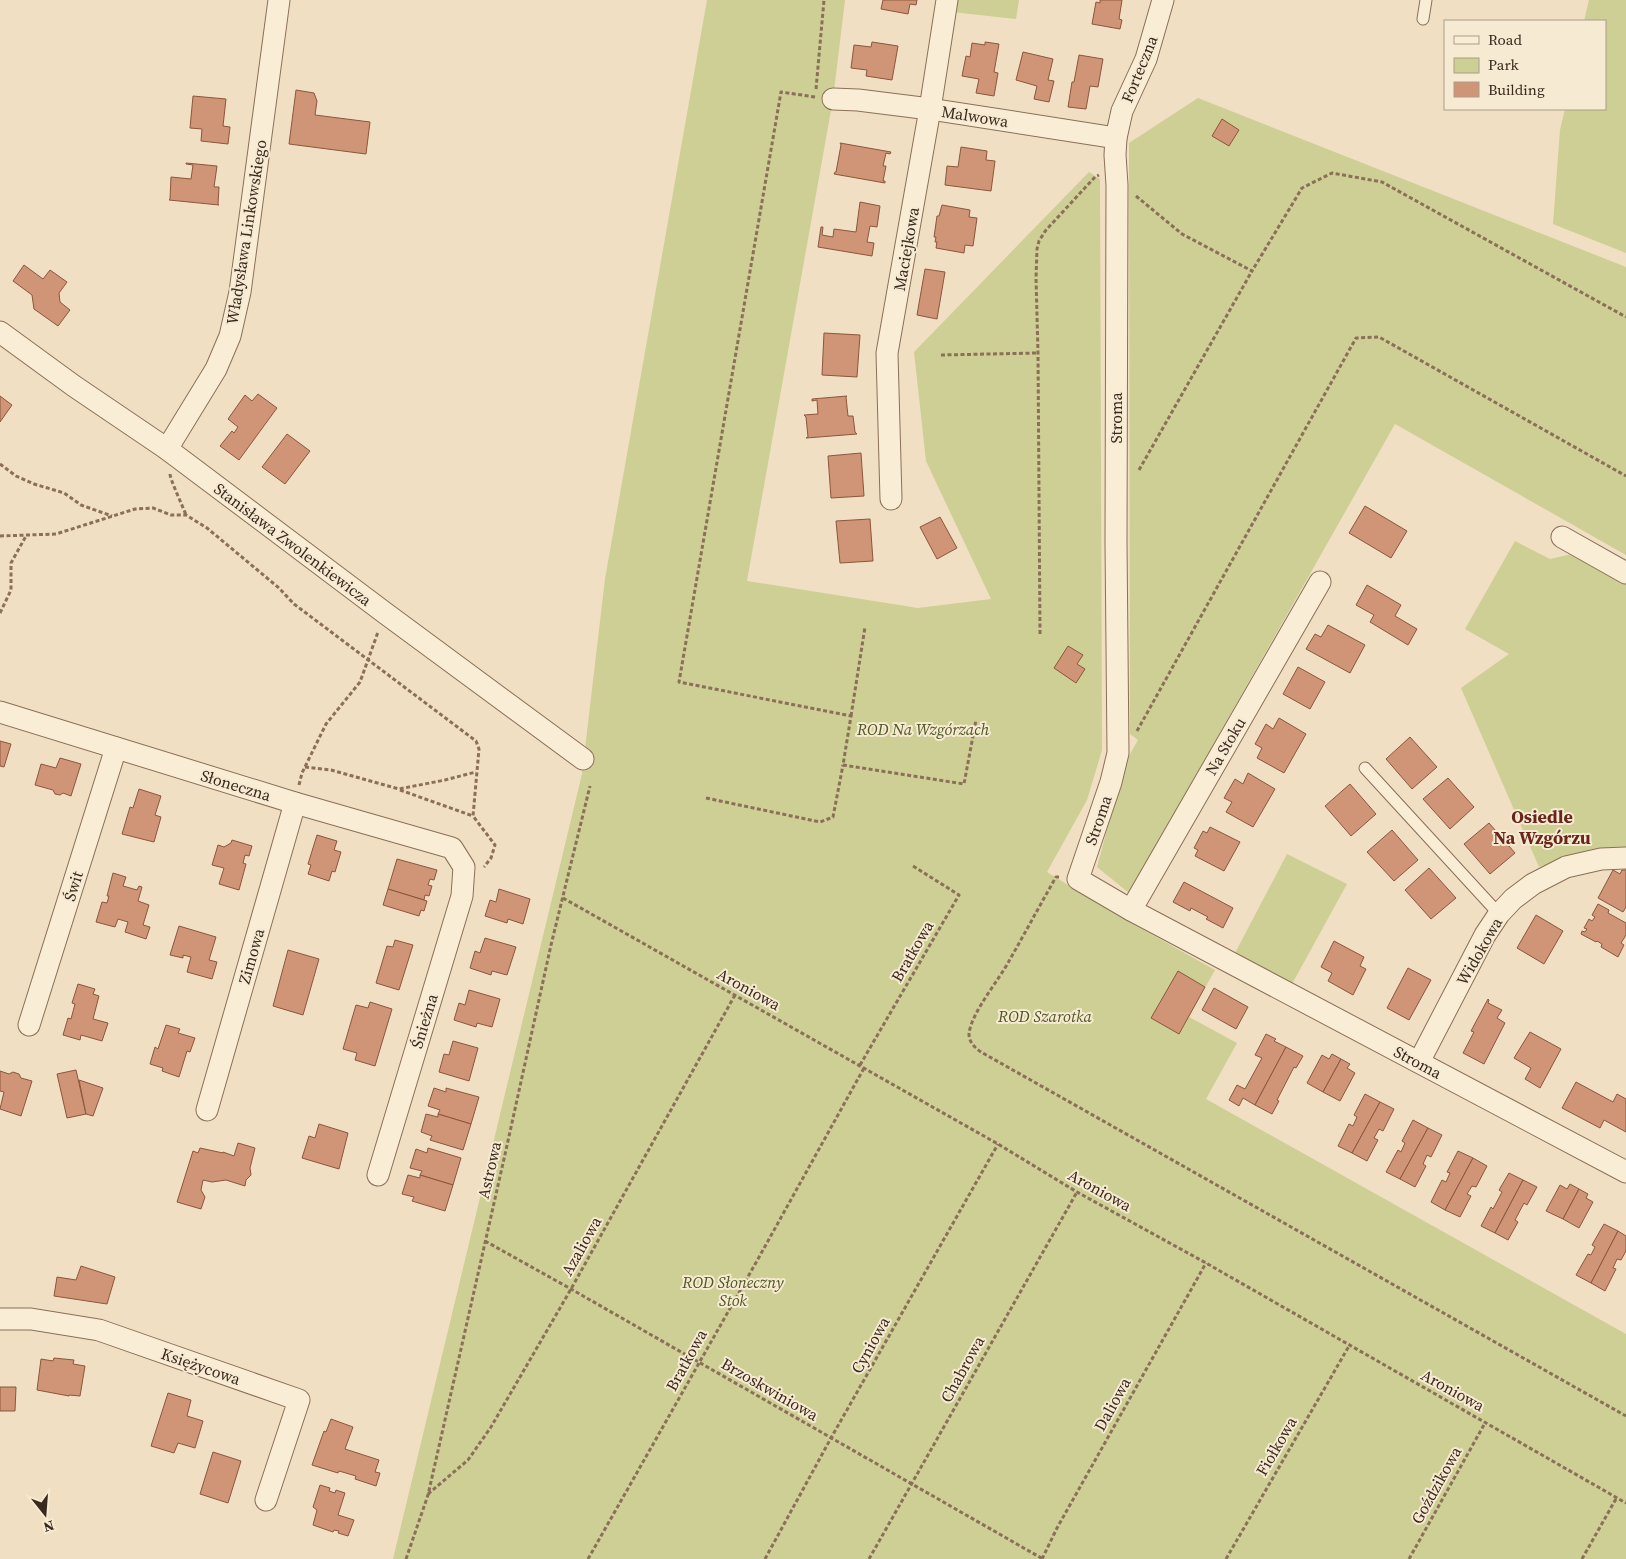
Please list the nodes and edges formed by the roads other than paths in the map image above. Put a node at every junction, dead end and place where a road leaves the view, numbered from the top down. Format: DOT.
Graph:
graph roads {
  1 [pos="279,0"];
  2 [pos="947,0"];
  3 [pos="1163,0"];
  4 [pos="1426,0"];
  5 [pos="1423,19"];
  6 [pos="824,98"];
  7 [pos="930,109"];
  8 [pos="1116,138"];
  9 [pos="0,332"];
  10 [pos="167,449"];
  11 [pos="891,499"];
  12 [pos="1562,537"];
  13 [pos="1626,573"];
  14 [pos="1320,582"];
  15 [pos="0,712"];
  16 [pos="116,748"];
  17 [pos="584,759"];
  18 [pos="1365,768"];
  19 [pos="295,803"];
  20 [pos="1626,858"];
  21 [pos="464,874"];
  22 [pos="1131,910"];
  23 [pos="1499,914"];
  24 [pos="29,1024"];
  25 [pos="1419,1062"];
  26 [pos="207,1110"];
  27 [pos="1626,1172"];
  28 [pos="378,1174"];
  29 [pos="0,1319"];
  30 [pos="266,1500"];
  1 -- 10 [label="street, Władysława Linkowskiego"];
  2 -- 7 [label="street, Maciejkowa"];
  3 -- 8 [label="street, Forteczna"];
  4 -- 5 [label="lane"];
  6 -- 7 [label="street, Malwowa"];
  7 -- 8 [label="street, Malwowa"];
  7 -- 11 [label="street, Maciejkowa"];
  8 -- 22 [label="street, Stroma"];
  9 -- 10 [label="street, Stanisława Zwolenkiewicza"];
  10 -- 17 [label="street, Stanisława Zwolenkiewicza"];
  12 -- 13 [label="street"];
  14 -- 22 [label="street, Na Stoku"];
  15 -- 16 [label="street, Słoneczna"];
  16 -- 19 [label="street, Słoneczna"];
  16 -- 24 [label="street, Świt"];
  18 -- 23 [label="lane"];
  19 -- 21 [label="street, Słoneczna"];
  19 -- 26 [label="street, Zimowa"];
  20 -- 23 [label="street, Widokowa"];
  21 -- 28 [label="street, Śnieżna"];
  22 -- 25 [label="street, Stroma"];
  23 -- 25 [label="street, Widokowa"];
  25 -- 27 [label="street, Stroma"];
  29 -- 30 [label="street, Księżycowa"];
}
